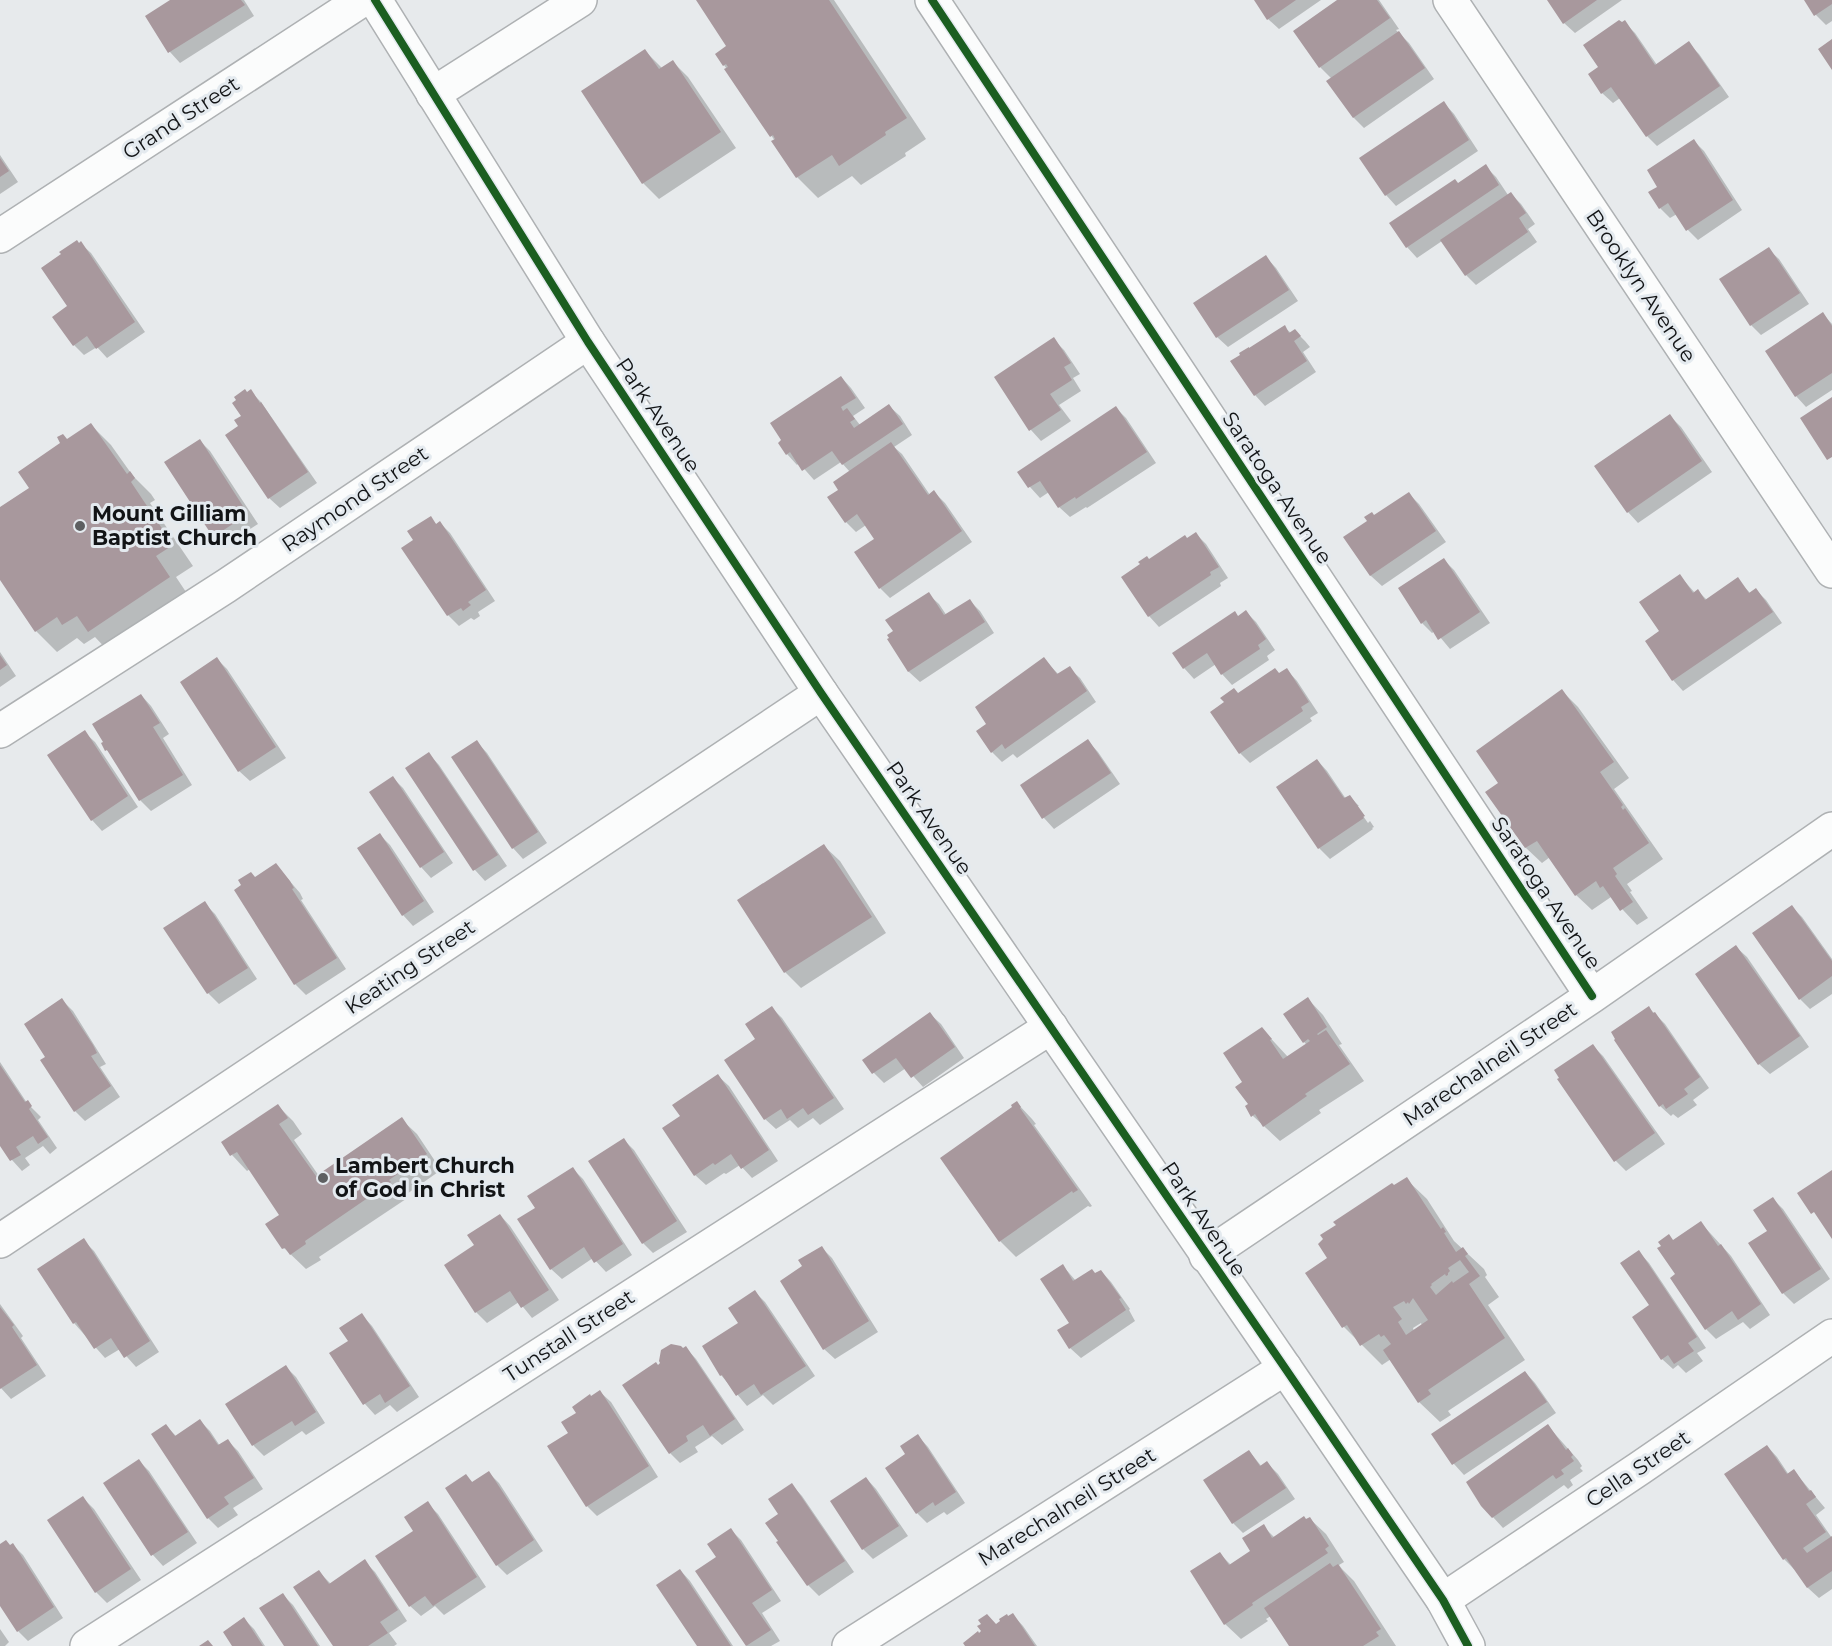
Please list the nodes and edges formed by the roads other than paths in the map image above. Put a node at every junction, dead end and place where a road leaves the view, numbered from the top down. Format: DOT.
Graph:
graph roads {
  1 [pos="362,0"];
  2 [pos="375,0"];
  3 [pos="580,0"];
  4 [pos="932,0"];
  5 [pos="1450,0"];
  6 [pos="433,94"];
  7 [pos="0,237"];
  8 [pos="588,342"];
  9 [pos="1832,571"];
  10 [pos="821,693"];
  11 [pos="0,731"];
  12 [pos="1832,830"];
  13 [pos="1592,996"];
  14 [pos="1051,1027"];
  15 [pos="0,1241"];
  16 [pos="1206,1256"];
  17 [pos="1832,1336"];
  18 [pos="1285,1368"];
  19 [pos="1443,1600"];
  20 [pos="87,1646"];
  21 [pos="849,1646"];
  22 [pos="1468,1646"];
  1 -- 7 [label="street, Grand Street"];
  2 -- 6 [label="street, Park Avenue"];
  3 -- 6 [label="street"];
  4 -- 13 [label="street, Saratoga Avenue"];
  5 -- 9 [label="street, Brooklyn Avenue"];
  6 -- 8 [label="street, Park Avenue"];
  8 -- 10 [label="street, Park Avenue"];
  8 -- 11 [label="street, Raymond Street"];
  10 -- 14 [label="street, Park Avenue"];
  10 -- 15 [label="street, Keating Street"];
  12 -- 13 [label="street, Marechalneil Street"];
  13 -- 16 [label="street, Marechalneil Street"];
  14 -- 16 [label="street, Park Avenue"];
  14 -- 20 [label="street, Tunstall Street"];
  16 -- 18 [label="street, Park Avenue"];
  17 -- 19 [label="street, Cella Street"];
  18 -- 19 [label="street, Park Avenue"];
  18 -- 21 [label="street, Marechalneil Street"];
  19 -- 22 [label="street, Park Avenue"];
}
